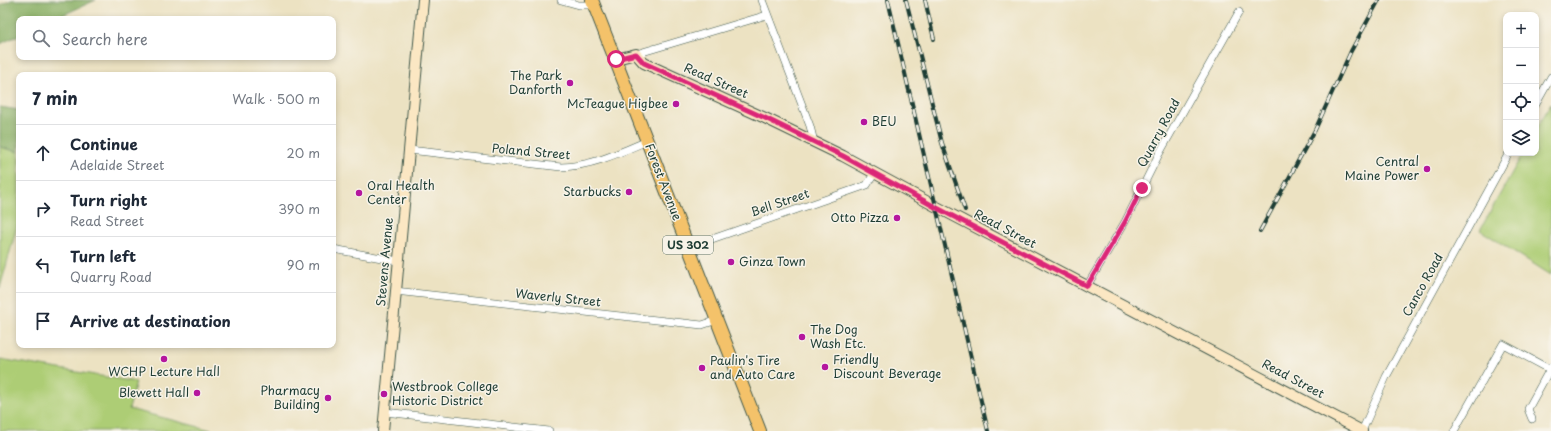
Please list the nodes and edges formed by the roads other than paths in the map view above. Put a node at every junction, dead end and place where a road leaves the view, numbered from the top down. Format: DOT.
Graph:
graph roads {
  1 [pos="423,0"];
  2 [pos="561,0"];
  3 [pos="762,0"];
  4 [pos="593,3"];
  5 [pos="1239,12"];
  6 [pos="767,15"];
  7 [pos="636,54"];
  8 [pos="616,59"];
  9 [pos="1551,78"];
  10 [pos="1539,99"];
  11 [pos="647,141"];
  12 [pos="814,142"];
  13 [pos="409,150"];
  14 [pos="1507,156"];
  15 [pos="874,174"];
  16 [pos="688,247"];
  17 [pos="336,250"];
  18 [pos="398,261"];
  19 [pos="1087,286"];
  20 [pos="395,291"];
  21 [pos="717,320"];
  22 [pos="1551,369"];
  23 [pos="385,412"];
  24 [pos="1532,419"];
  25 [pos="383,431"];
  26 [pos="549,431"];
  27 [pos="760,431"];
  28 [pos="1362,431"];
  29 [pos="1454,431"];
  1 -- 13 [label="street, Stevens Avenue"];
  2 -- 4 [label="street"];
  3 -- 6 [label="street"];
  4 -- 8 [label="highway, Forest Avenue / US 302"];
  5 -- 19 [label="street, Quarry Road"];
  6 -- 7 [label="street"];
  6 -- 12 [label="street"];
  7 -- 8 [label="street"];
  7 -- 12 [label="street, Read Street"];
  8 -- 11 [label="highway, Forest Avenue / US 302"];
  9 -- 10 [label="street"];
  11 -- 13 [label="street, Poland Street"];
  11 -- 16 [label="highway, Forest Avenue / US 302"];
  12 -- 15 [label="street, Read Street"];
  13 -- 18 [label="street, Stevens Avenue"];
  14 -- 28 [label="street, Canco Road"];
  15 -- 16 [label="street, Bell Street"];
  15 -- 19 [label="street, Read Street"];
  16 -- 21 [label="highway, Forest Avenue / US 302"];
  17 -- 18 [label="street"];
  18 -- 20 [label="street, Stevens Avenue"];
  19 -- 28 [label="street, Read Street"];
  20 -- 21 [label="street, Waverly Street"];
  20 -- 23 [label="street, Stevens Avenue"];
  21 -- 27 [label="highway, Forest Avenue / US 302"];
  22 -- 24 [label="street"];
  22 -- 29 [label="street"];
  23 -- 25 [label="street, Stevens Avenue"];
  23 -- 26 [label="street"];
}
